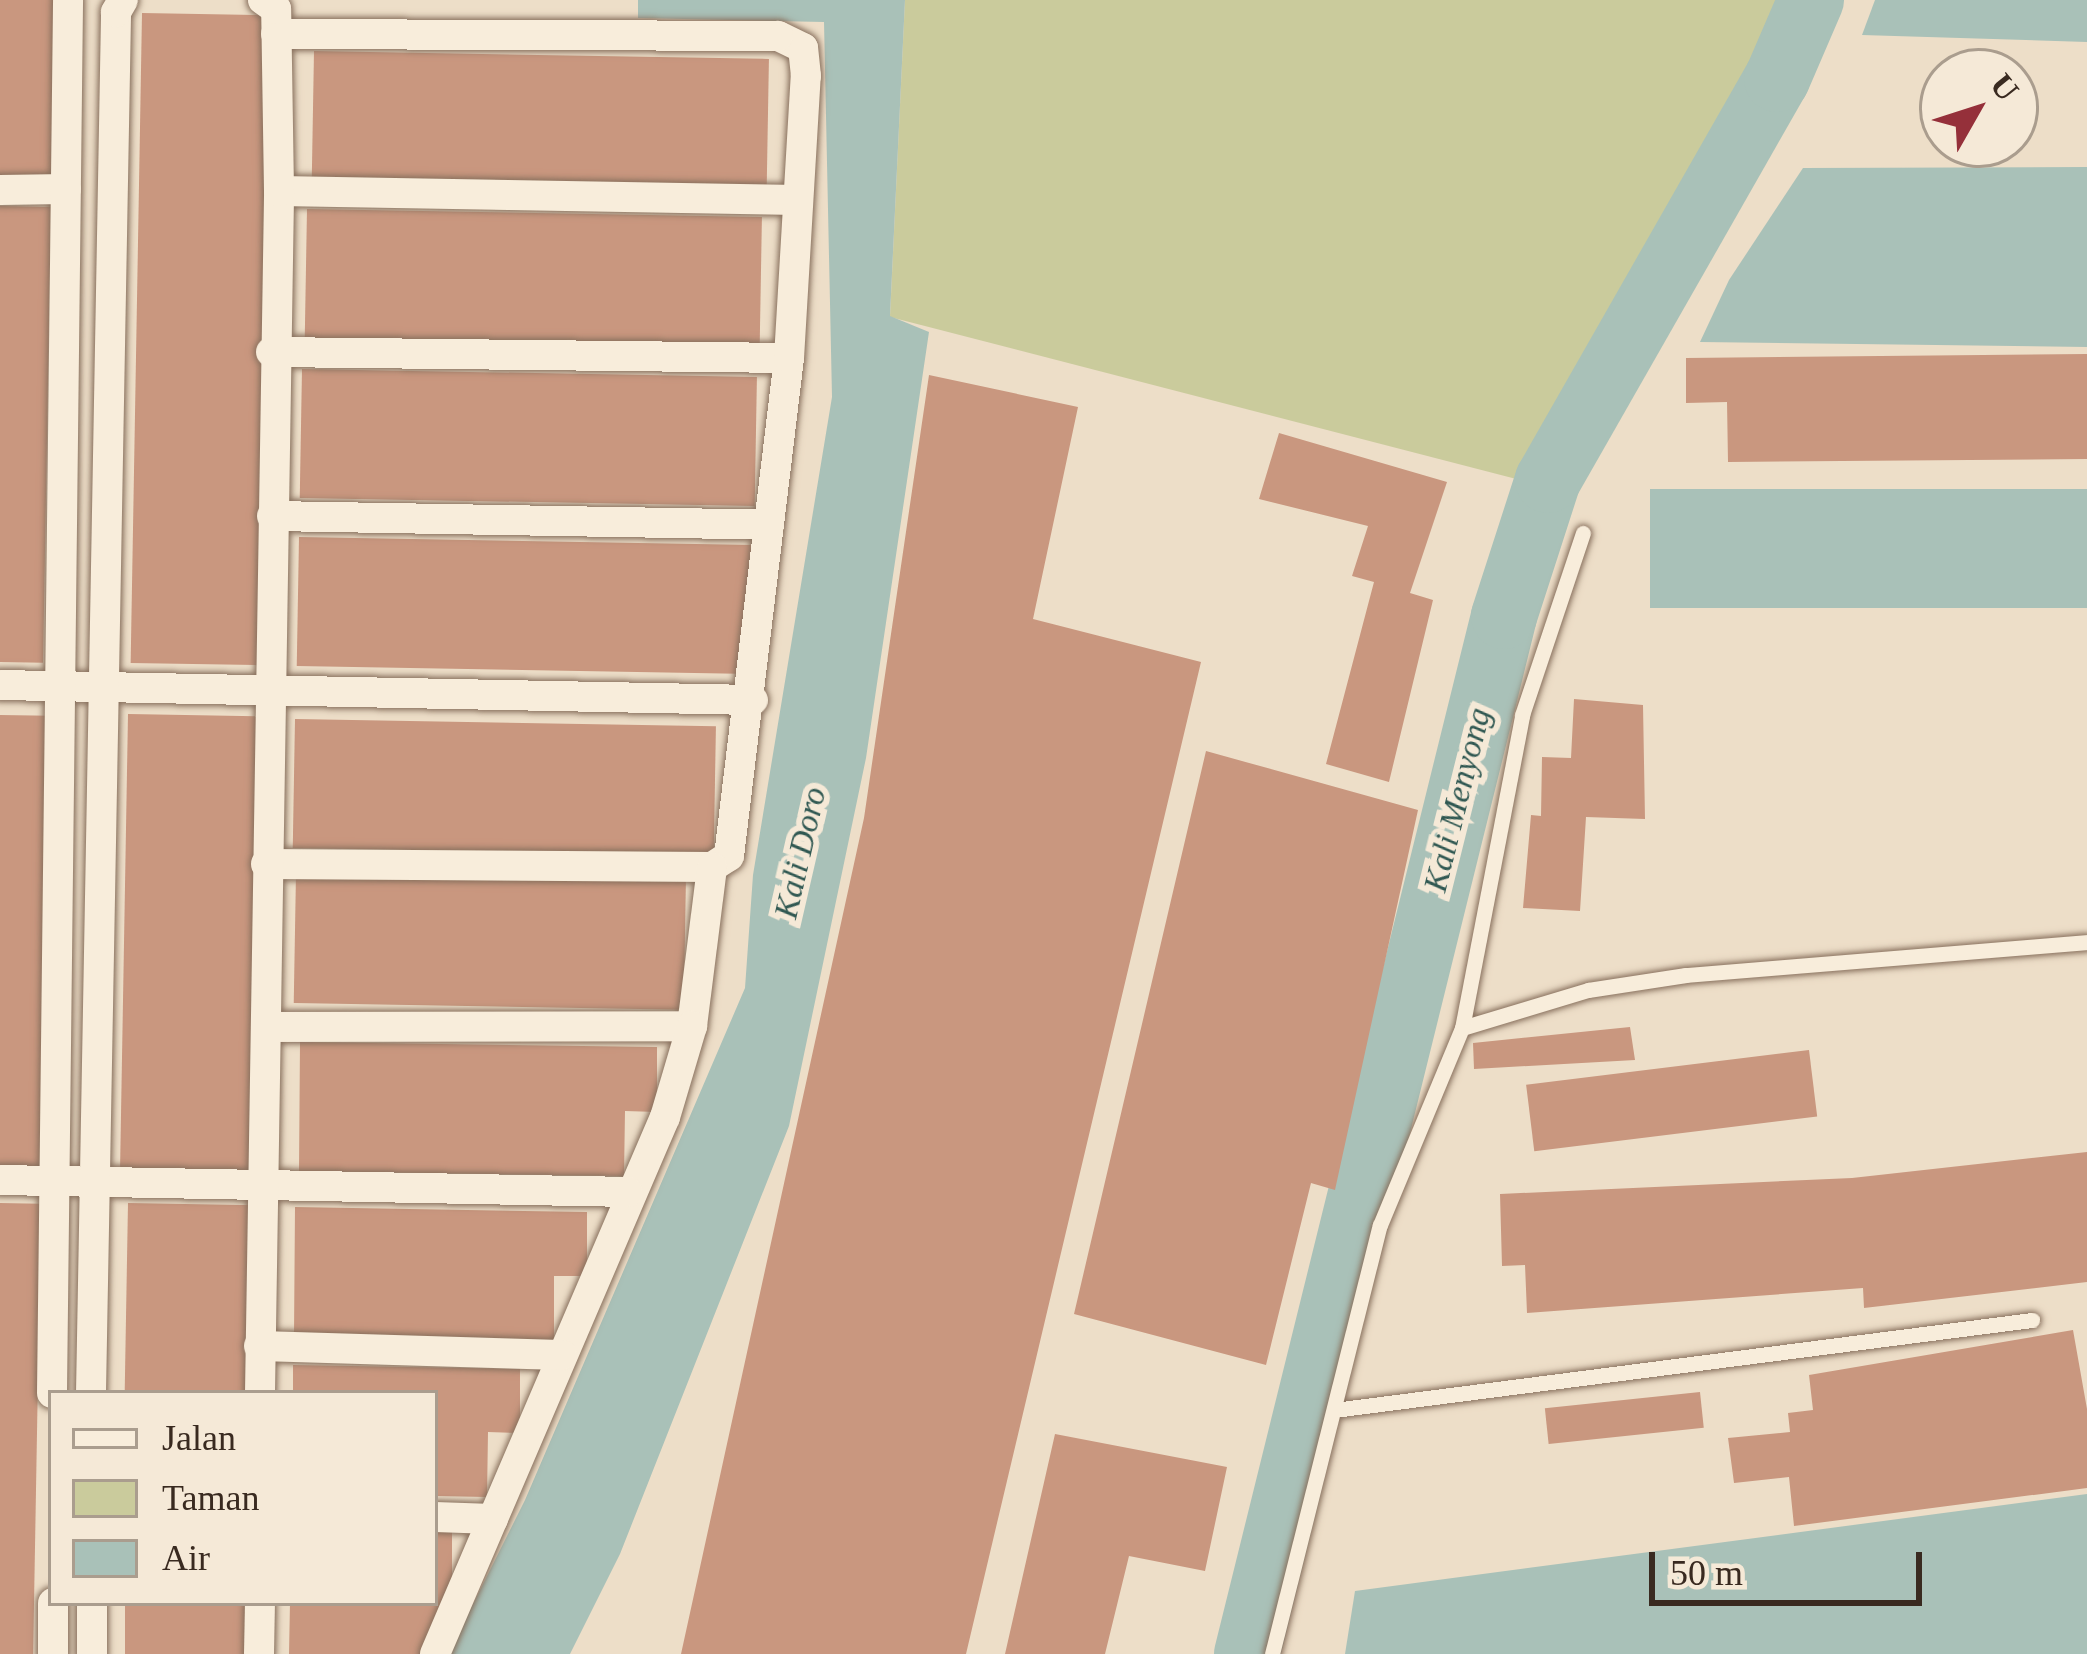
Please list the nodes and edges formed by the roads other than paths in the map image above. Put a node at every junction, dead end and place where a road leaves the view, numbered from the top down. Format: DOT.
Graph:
graph roads {
  1 [pos="68,0"];
  2 [pos="123,0"];
  3 [pos="263,0"];
  4 [pos="276,34"];
  5 [pos="0,190"];
  6 [pos="66,190"];
  7 [pos="279,191"];
  8 [pos="798,200"];
  9 [pos="272,352"];
  10 [pos="789,358"];
  11 [pos="272,517"];
  12 [pos="769,525"];
  13 [pos="1583,533"];
  14 [pos="0,685"];
  15 [pos="63,685"];
  16 [pos="104,685"];
  17 [pos="272,685"];
  18 [pos="753,700"];
  19 [pos="266,864"];
  20 [pos="712,867"];
  21 [pos="2087,942"];
  22 [pos="692,1026"];
  23 [pos="271,1027"];
  24 [pos="1462,1028"];
  25 [pos="0,1180"];
  26 [pos="90,1181"];
  27 [pos="52,1182"];
  28 [pos="265,1190"];
  29 [pos="628,1192"];
  30 [pos="2032,1320"];
  31 [pos="259,1346"];
  32 [pos="562,1355"];
  33 [pos="52,1390"];
  34 [pos="91,1390"];
  35 [pos="260,1390"];
  36 [pos="1334,1410"];
  37 [pos="438,1516"];
  38 [pos="493,1520"];
  39 [pos="53,1606"];
  40 [pos="92,1606"];
  41 [pos="260,1606"];
  42 [pos="53,1654"];
  43 [pos="92,1654"];
  44 [pos="259,1654"];
  45 [pos="435,1654"];
  46 [pos="1272,1654"];
  1 -- 6 [label="street"];
  2 -- 16 [label="street"];
  3 -- 4 [label="street"];
  4 -- 7 [label="street"];
  4 -- 8 [label="street"];
  5 -- 6 [label="street"];
  6 -- 15 [label="street"];
  7 -- 8 [label="street"];
  7 -- 9 [label="street"];
  8 -- 10 [label="street"];
  9 -- 10 [label="street"];
  9 -- 11 [label="street"];
  10 -- 12 [label="street"];
  11 -- 12 [label="street"];
  11 -- 17 [label="street"];
  12 -- 18 [label="street"];
  13 -- 24 [label="lane"];
  14 -- 15 [label="street"];
  15 -- 16 [label="street"];
  15 -- 27 [label="street"];
  16 -- 17 [label="street"];
  16 -- 26 [label="street"];
  17 -- 18 [label="street"];
  17 -- 19 [label="street"];
  18 -- 20 [label="street"];
  19 -- 20 [label="street"];
  19 -- 23 [label="street"];
  20 -- 22 [label="street"];
  21 -- 24 [label="lane"];
  22 -- 23 [label="street"];
  22 -- 29 [label="street"];
  23 -- 28 [label="street"];
  24 -- 36 [label="lane"];
  25 -- 27 [label="street"];
  26 -- 27 [label="street"];
  26 -- 28 [label="street"];
  26 -- 34 [label="street"];
  27 -- 33 [label="street"];
  28 -- 29 [label="street"];
  28 -- 31 [label="street"];
  29 -- 32 [label="street"];
  30 -- 36 [label="lane"];
  31 -- 32 [label="street"];
  31 -- 35 [label="street"];
  32 -- 38 [label="street"];
  36 -- 46 [label="lane"];
  37 -- 38 [label="street"];
  38 -- 45 [label="street"];
  39 -- 42 [label="street"];
  40 -- 43 [label="street"];
  41 -- 44 [label="street"];
}
